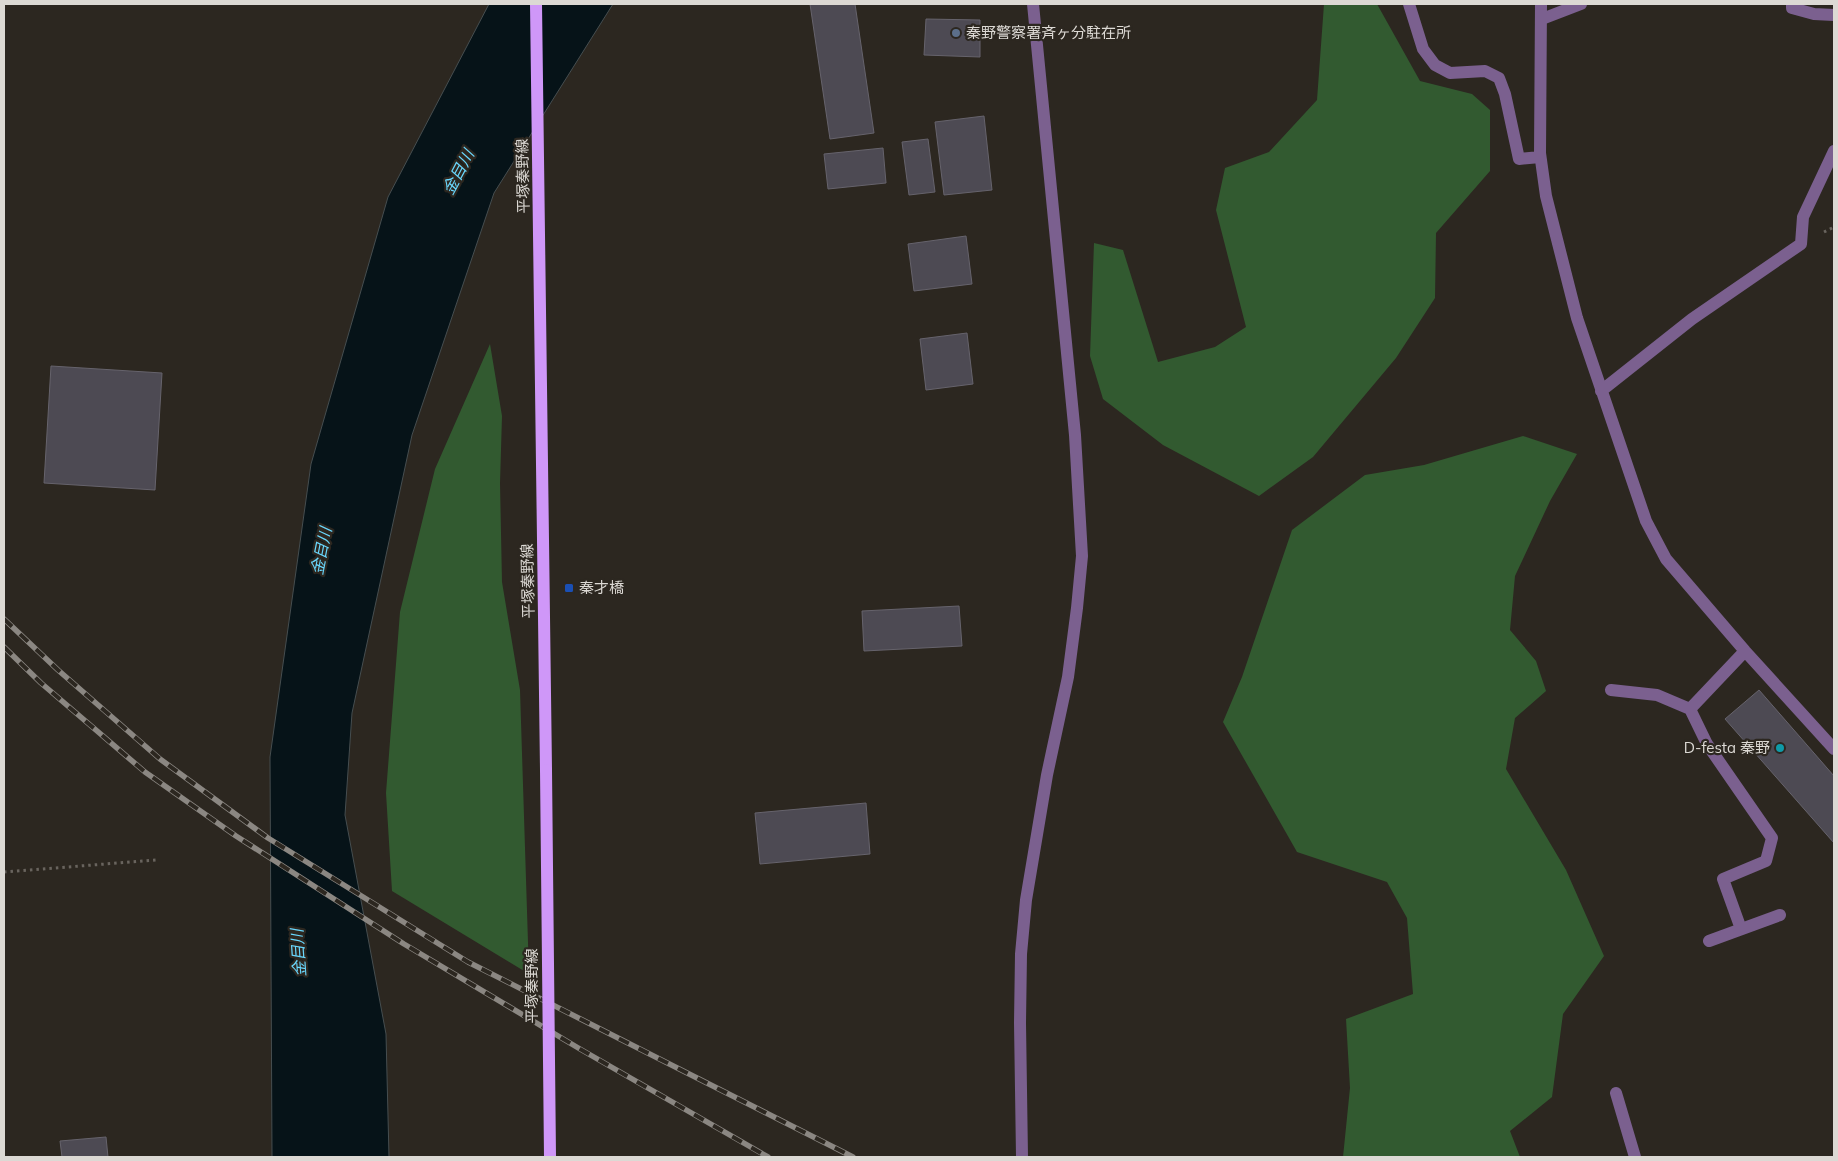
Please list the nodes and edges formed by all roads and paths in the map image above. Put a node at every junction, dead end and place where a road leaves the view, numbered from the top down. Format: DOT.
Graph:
graph roads {
  1 [pos="536,4"];
  2 [pos="1033,4"];
  3 [pos="1409,4"];
  4 [pos="1541,4"];
  5 [pos="1581,4"];
  6 [pos="1792,4"];
  7 [pos="1834,15"];
  8 [pos="1542,19"];
  9 [pos="1834,151"];
  10 [pos="1540,157"];
  11 [pos="1601,391"];
  12 [pos="1745,652"];
  13 [pos="1610,690"];
  14 [pos="1690,709"];
  15 [pos="1834,749"];
  16 [pos="156,860"];
  17 [pos="4,872"];
  18 [pos="1780,915"];
  19 [pos="1741,929"];
  20 [pos="1709,941"];
  21 [pos="1616,1092"];
  22 [pos="550,1157"];
  23 [pos="1022,1157"];
  24 [pos="1635,1157"];
  1 -- 22 [label="main road, 平塚秦野線, bridge"];
  2 -- 23 [label="street"];
  3 -- 10 [label="street"];
  4 -- 8 [label="street"];
  5 -- 8 [label="street"];
  6 -- 7 [label="street"];
  8 -- 10 [label="street"];
  9 -- 11 [label="street"];
  10 -- 11 [label="street"];
  11 -- 12 [label="street"];
  12 -- 14 [label="street"];
  12 -- 15 [label="street"];
  13 -- 14 [label="street"];
  14 -- 19 [label="street"];
  16 -- 17 [label="path"];
  18 -- 19 [label="street"];
  19 -- 20 [label="street"];
  21 -- 24 [label="street"];
}
